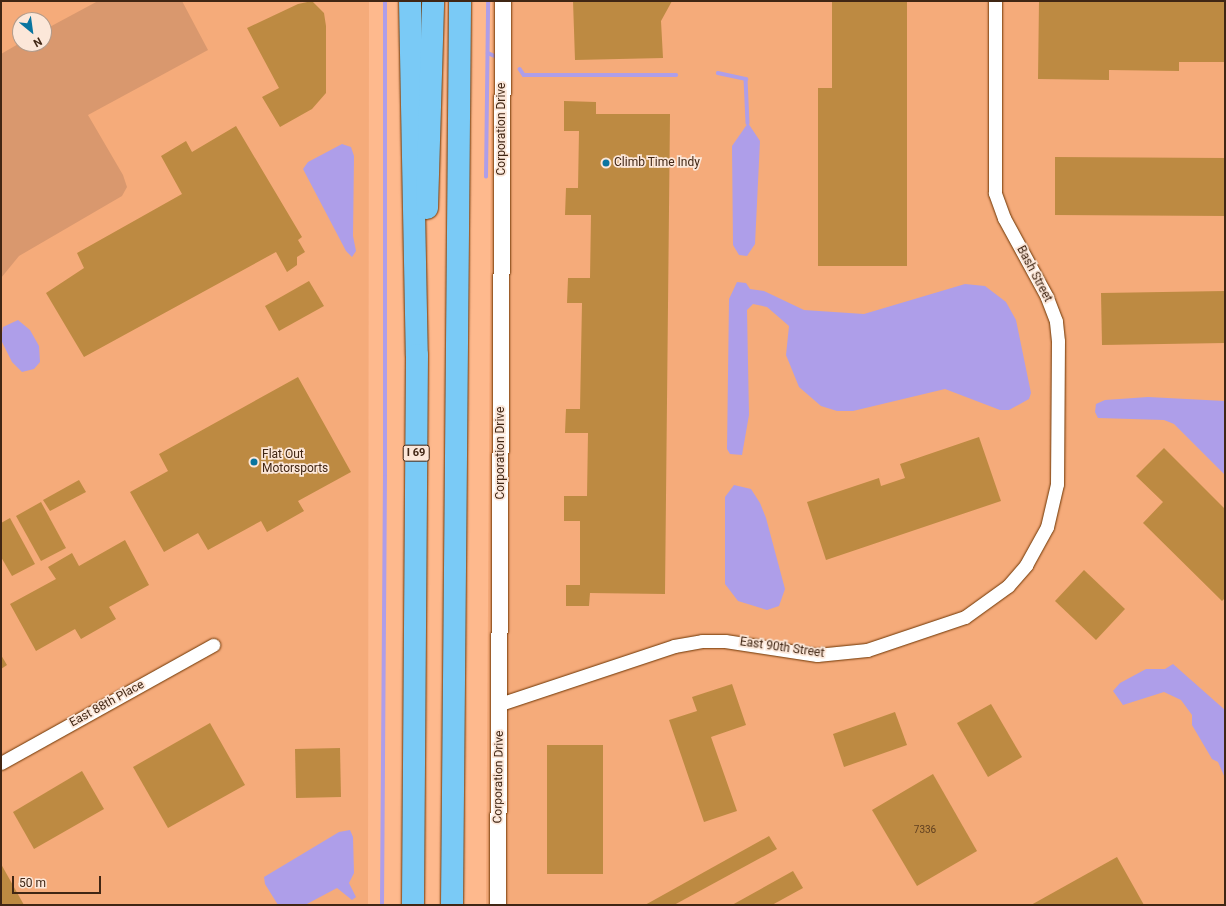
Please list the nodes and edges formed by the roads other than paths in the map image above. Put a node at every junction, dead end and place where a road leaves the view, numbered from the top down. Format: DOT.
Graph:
graph roads {
  1 [pos="410,1"];
  2 [pos="433,1"];
  3 [pos="460,1"];
  4 [pos="502,1"];
  5 [pos="995,1"];
  6 [pos="417,355"];
  7 [pos="1038,547"];
  8 [pos="213,645"];
  9 [pos="500,704"];
  10 [pos="1,763"];
  11 [pos="413,905"];
  12 [pos="452,905"];
  13 [pos="498,905"];
  1 -- 6 [label="highway, I 69"];
  2 -- 6 [label="highway"];
  3 -- 12 [label="highway"];
  4 -- 9 [label="street, Corporation Drive"];
  5 -- 7 [label="street, Bash Street"];
  6 -- 11 [label="highway, I 69"];
  7 -- 9 [label="street, East 90th Street"];
  8 -- 10 [label="street, East 88th Place"];
  9 -- 13 [label="street, Corporation Drive"];
}
